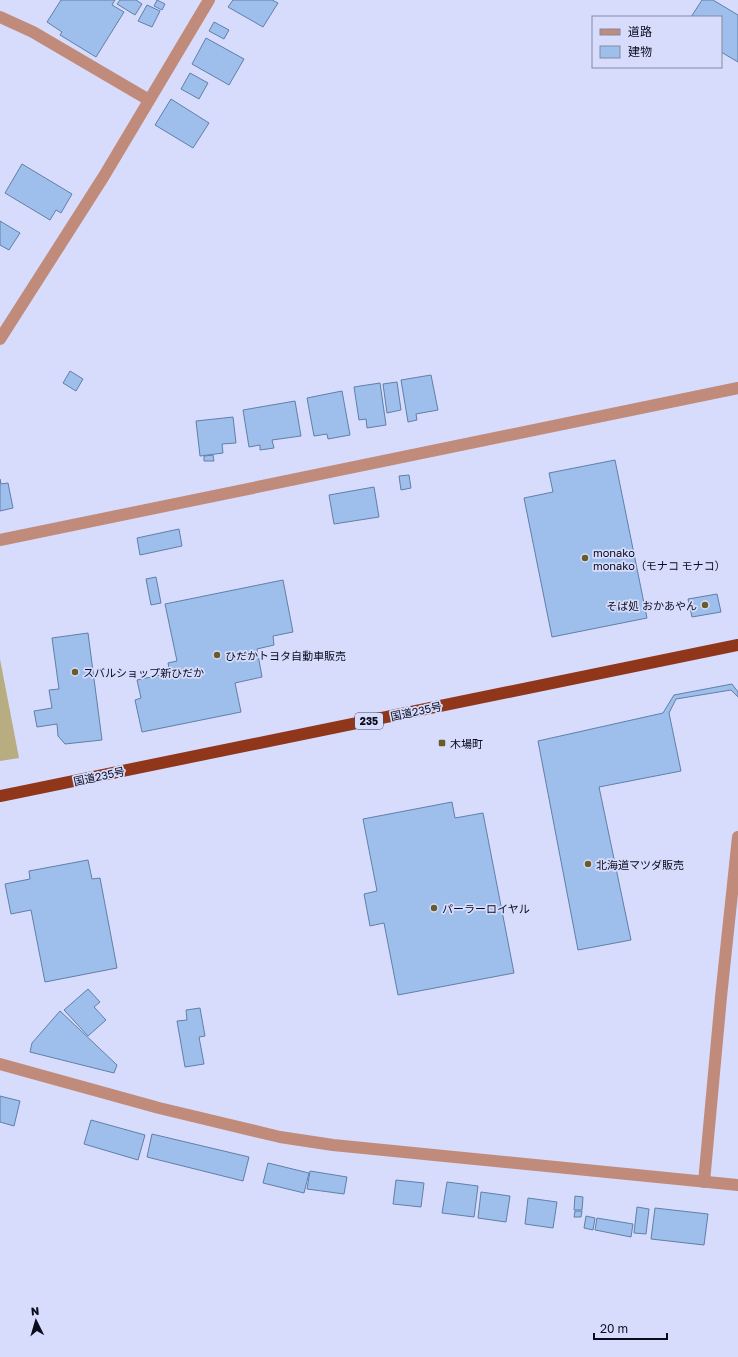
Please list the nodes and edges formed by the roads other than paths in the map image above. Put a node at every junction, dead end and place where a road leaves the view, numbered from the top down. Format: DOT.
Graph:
graph roads {
  1 [pos="209,0"];
  2 [pos="0,17"];
  3 [pos="149,100"];
  4 [pos="0,340"];
  5 [pos="738,388"];
  6 [pos="0,540"];
  7 [pos="738,645"];
  8 [pos="0,796"];
  9 [pos="738,837"];
  10 [pos="0,1064"];
  11 [pos="704,1182"];
  12 [pos="738,1185"];
  1 -- 3 [label="street"];
  2 -- 3 [label="street"];
  3 -- 4 [label="street"];
  5 -- 6 [label="street"];
  7 -- 8 [label="highway, 国道235号 / 235"];
  9 -- 11 [label="street"];
  10 -- 11 [label="street"];
  11 -- 12 [label="street"];
}
